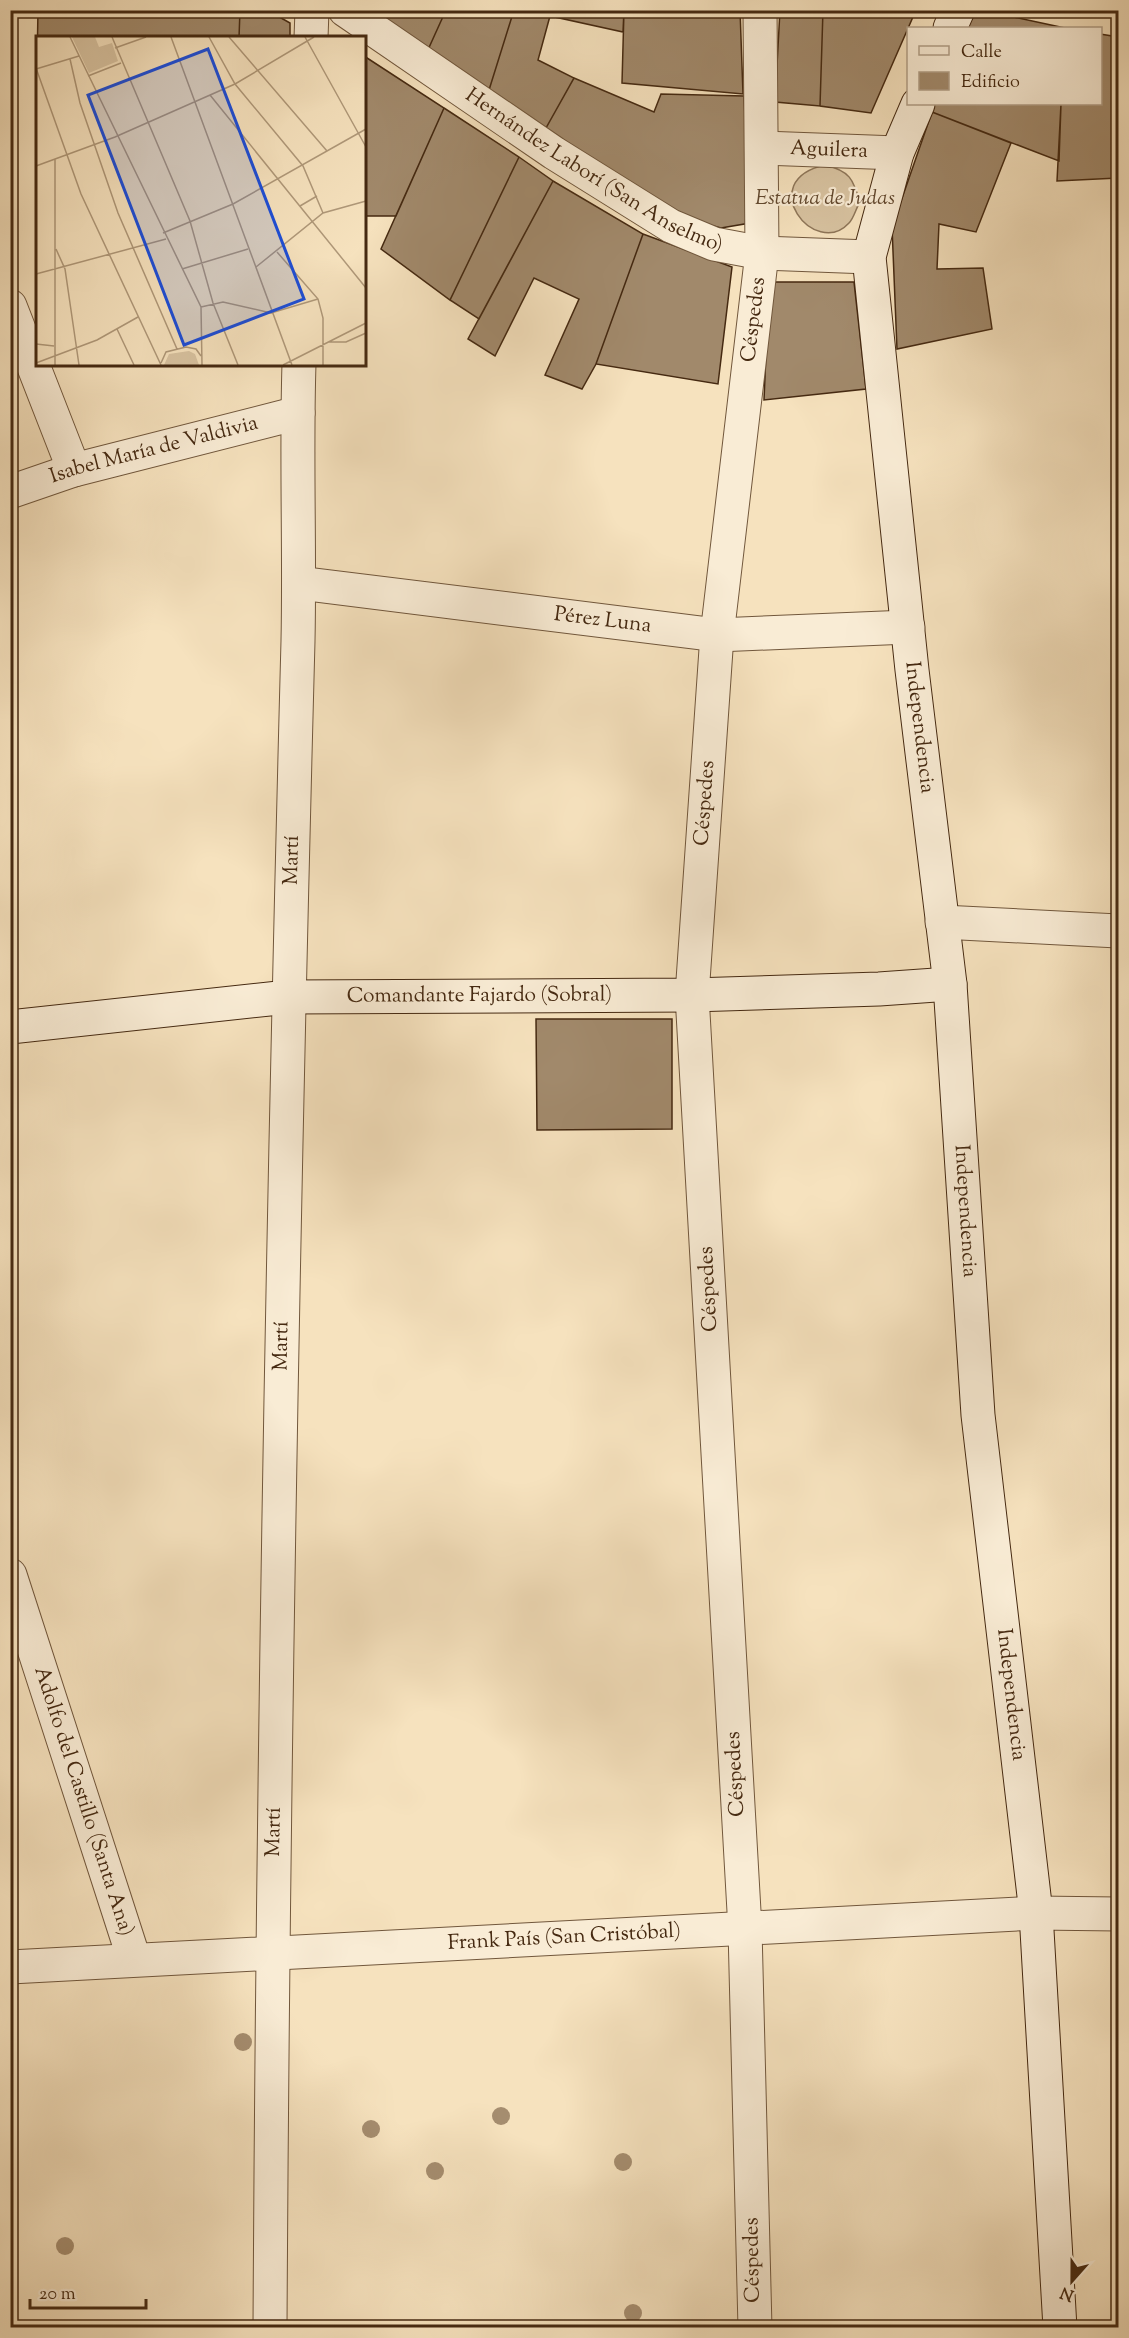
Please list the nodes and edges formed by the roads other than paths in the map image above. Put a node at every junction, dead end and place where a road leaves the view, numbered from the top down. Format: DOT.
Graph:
graph roads {
  1 [pos="312,10"];
  2 [pos="345,10"];
  3 [pos="760,10"];
  4 [pos="958,10"];
  5 [pos="950,27"];
  6 [pos="311,36"];
  7 [pos="918,105"];
  8 [pos="763,148"];
  9 [pos="897,153"];
  10 [pos="762,253"];
  11 [pos="869,257"];
  12 [pos="10,306"];
  13 [pos="299,366"];
  14 [pos="297,413"];
  15 [pos="74,470"];
  16 [pos="10,492"];
  17 [pos="299,583"];
  18 [pos="908,627"];
  19 [pos="717,635"];
  20 [pos="942,922"];
  21 [pos="1119,931"];
  22 [pos="950,984"];
  23 [pos="692,995"];
  24 [pos="288,998"];
  25 [pos="10,1027"];
  26 [pos="10,1575"];
  27 [pos="1036,1913"];
  28 [pos="1119,1914"];
  29 [pos="745,1929"];
  30 [pos="272,1954"];
  31 [pos="134,1959"];
  32 [pos="10,1967"];
  33 [pos="270,2328"];
  34 [pos="755,2328"];
  35 [pos="1060,2328"];
  1 -- 6 [label="street"];
  2 -- 10 [label="street, Hernández Laborí (San Anselmo)"];
  3 -- 8 [label="street, Céspedes"];
  4 -- 5 [label="street"];
  7 -- 9 [label="street, Independencia"];
  8 -- 9 [label="street, Aguilera"];
  8 -- 10 [label="street, Céspedes"];
  9 -- 11 [label="street, Independencia"];
  10 -- 11 [label="street, Hernández Laborí (San Anselmo)"];
  10 -- 19 [label="street, Céspedes"];
  11 -- 18 [label="street, Independencia"];
  12 -- 15 [label="street"];
  13 -- 14 [label="street, Martí"];
  14 -- 15 [label="street, Isabel María de Valdivia"];
  14 -- 17 [label="street, Martí"];
  15 -- 16 [label="street, Isabel María de Valdivia"];
  17 -- 19 [label="street, Pérez Luna"];
  17 -- 24 [label="street, Martí"];
  18 -- 19 [label="street, Pérez Luna"];
  18 -- 20 [label="street, Independencia"];
  19 -- 23 [label="street, Céspedes"];
  20 -- 21 [label="street"];
  20 -- 22 [label="street, Independencia"];
  22 -- 23 [label="street, Comandante Fajardo (Sobral)"];
  22 -- 27 [label="street, Independencia"];
  23 -- 24 [label="street, Comandante Fajardo (Sobral)"];
  23 -- 29 [label="street, Céspedes"];
  24 -- 25 [label="street, Comandante Fajardo (Sobral)"];
  24 -- 30 [label="street, Martí"];
  26 -- 31 [label="street, Adolfo del Castillo (Santa Ana)"];
  27 -- 28 [label="street, Frank País (San Cristóbal)"];
  27 -- 29 [label="street, Frank País (San Cristóbal)"];
  27 -- 35 [label="street, Independencia"];
  29 -- 30 [label="street, Frank País (San Cristóbal)"];
  29 -- 34 [label="street, Céspedes"];
  30 -- 31 [label="street, Frank País (San Cristóbal)"];
  30 -- 33 [label="street, Martí"];
  31 -- 32 [label="street, Frank País (San Cristóbal)"];
}
